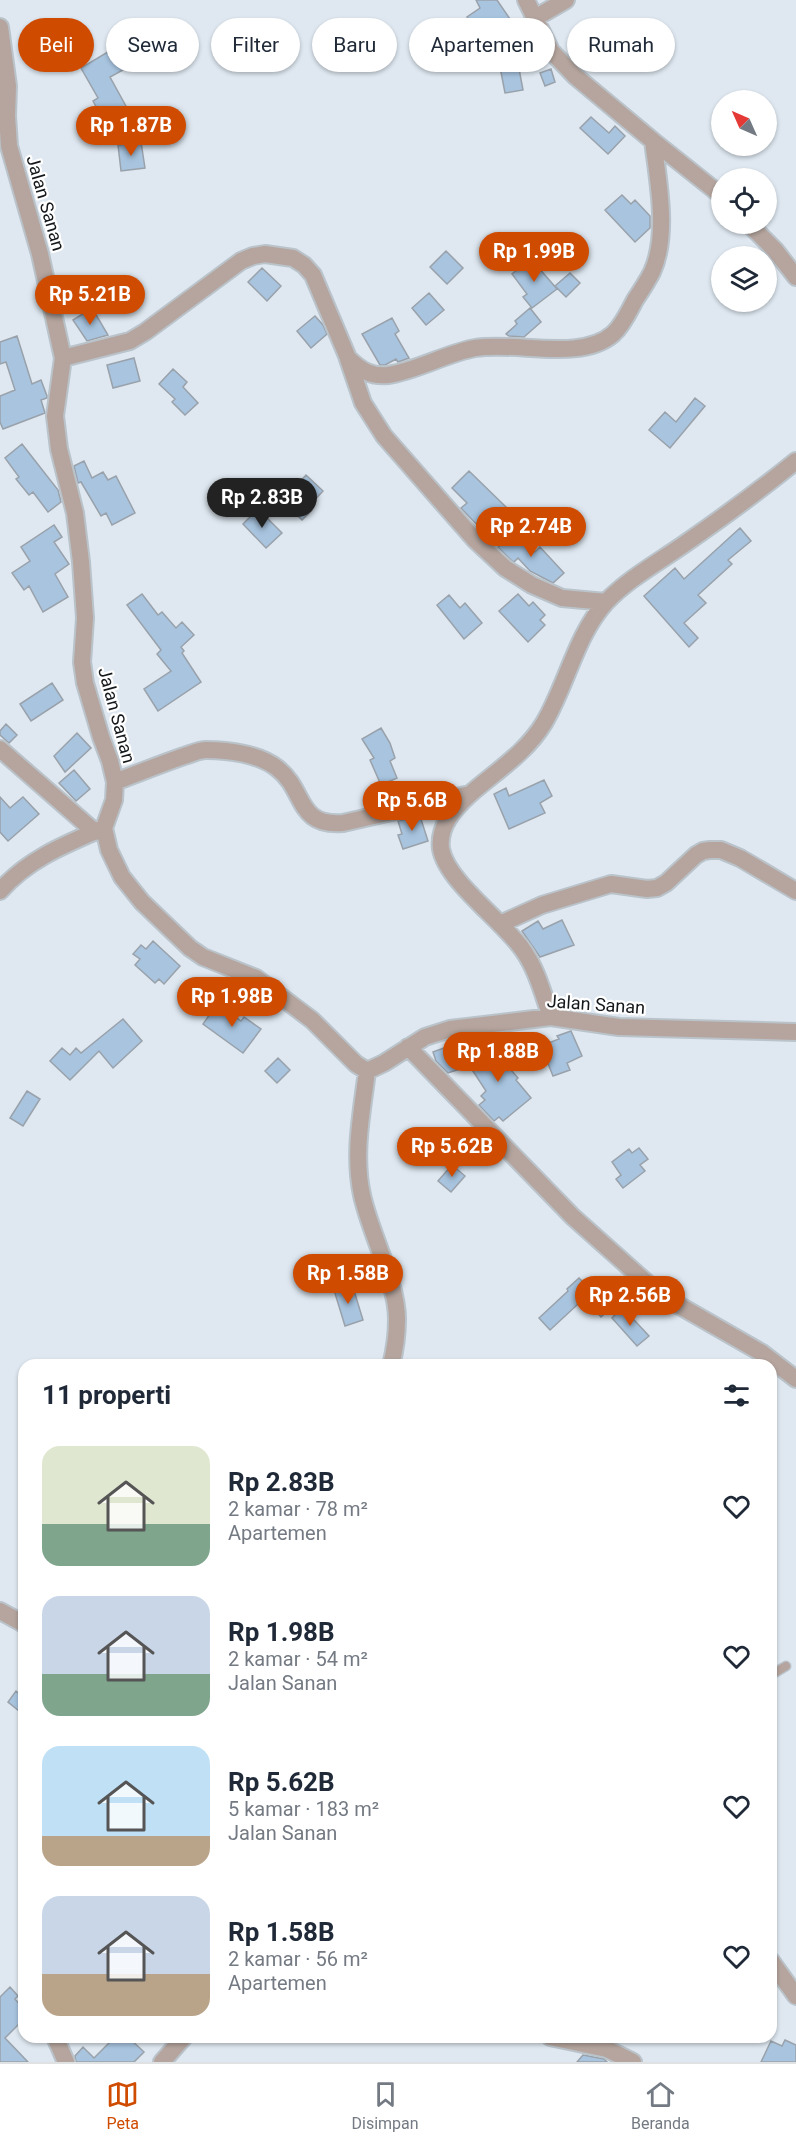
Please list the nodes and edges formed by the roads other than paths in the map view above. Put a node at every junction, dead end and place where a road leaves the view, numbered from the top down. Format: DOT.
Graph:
graph roads {
  1 [pos="526,0"];
  2 [pos="566,0"];
  3 [pos="535,18"];
  4 [pos="0,27"];
  5 [pos="555,55"];
  6 [pos="4,84"];
  7 [pos="653,141"];
  8 [pos="711,187"];
  9 [pos="759,234"];
  10 [pos="796,276"];
  11 [pos="63,358"];
  12 [pos="348,358"];
  13 [pos="796,461"];
  14 [pos="606,602"];
  15 [pos="0,749"];
  16 [pos="115,782"];
  17 [pos="470,794"];
  18 [pos="100,830"];
  19 [pos="0,891"];
  20 [pos="796,891"];
  21 [pos="500,924"];
  22 [pos="551,1017"];
  23 [pos="796,1032"];
  24 [pos="408,1047"];
  25 [pos="367,1071"];
  26 [pos="392,1359"];
  27 [pos="770,1359"];
  28 [pos="777,1364"];
  29 [pos="796,1379"];
  30 [pos="0,1611"];
  31 [pos="18,1621"];
  32 [pos="786,1666"];
  33 [pos="777,1671"];
  34 [pos="777,1969"];
  35 [pos="796,1996"];
  36 [pos="58,2043"];
  37 [pos="179,2043"];
  38 [pos="578,2043"];
  39 [pos="66,2062"];
  40 [pos="162,2062"];
  41 [pos="633,2062"];
  1 -- 3 [label="street"];
  2 -- 3 [label="street"];
  4 -- 6 [label="street, Jalan Sanan"];
  5 -- 7 [label="street"];
  6 -- 11 [label="street, Jalan Sanan"];
  7 -- 8 [label="street"];
  7 -- 12 [label="street"];
  9 -- 10 [label="street"];
  11 -- 12 [label="street"];
  11 -- 16 [label="street, Jalan Sanan"];
  12 -- 14 [label="street"];
  13 -- 14 [label="street"];
  14 -- 17 [label="street"];
  15 -- 18 [label="street"];
  16 -- 17 [label="street"];
  16 -- 18 [label="street, Jalan Sanan"];
  17 -- 21 [label="street"];
  18 -- 19 [label="street"];
  18 -- 25 [label="street"];
  20 -- 21 [label="street"];
  21 -- 22 [label="street"];
  22 -- 23 [label="street, Jalan Sanan"];
  22 -- 24 [label="street, Jalan Sanan"];
  24 -- 25 [label="street, Jalan Sanan"];
  24 -- 27 [label="street"];
  25 -- 26 [label="street"];
  28 -- 29 [label="street"];
  30 -- 31 [label="street"];
  32 -- 33 [label="lane"];
  34 -- 35 [label="street"];
  36 -- 39 [label="street"];
  37 -- 40 [label="street"];
  38 -- 41 [label="street"];
}
